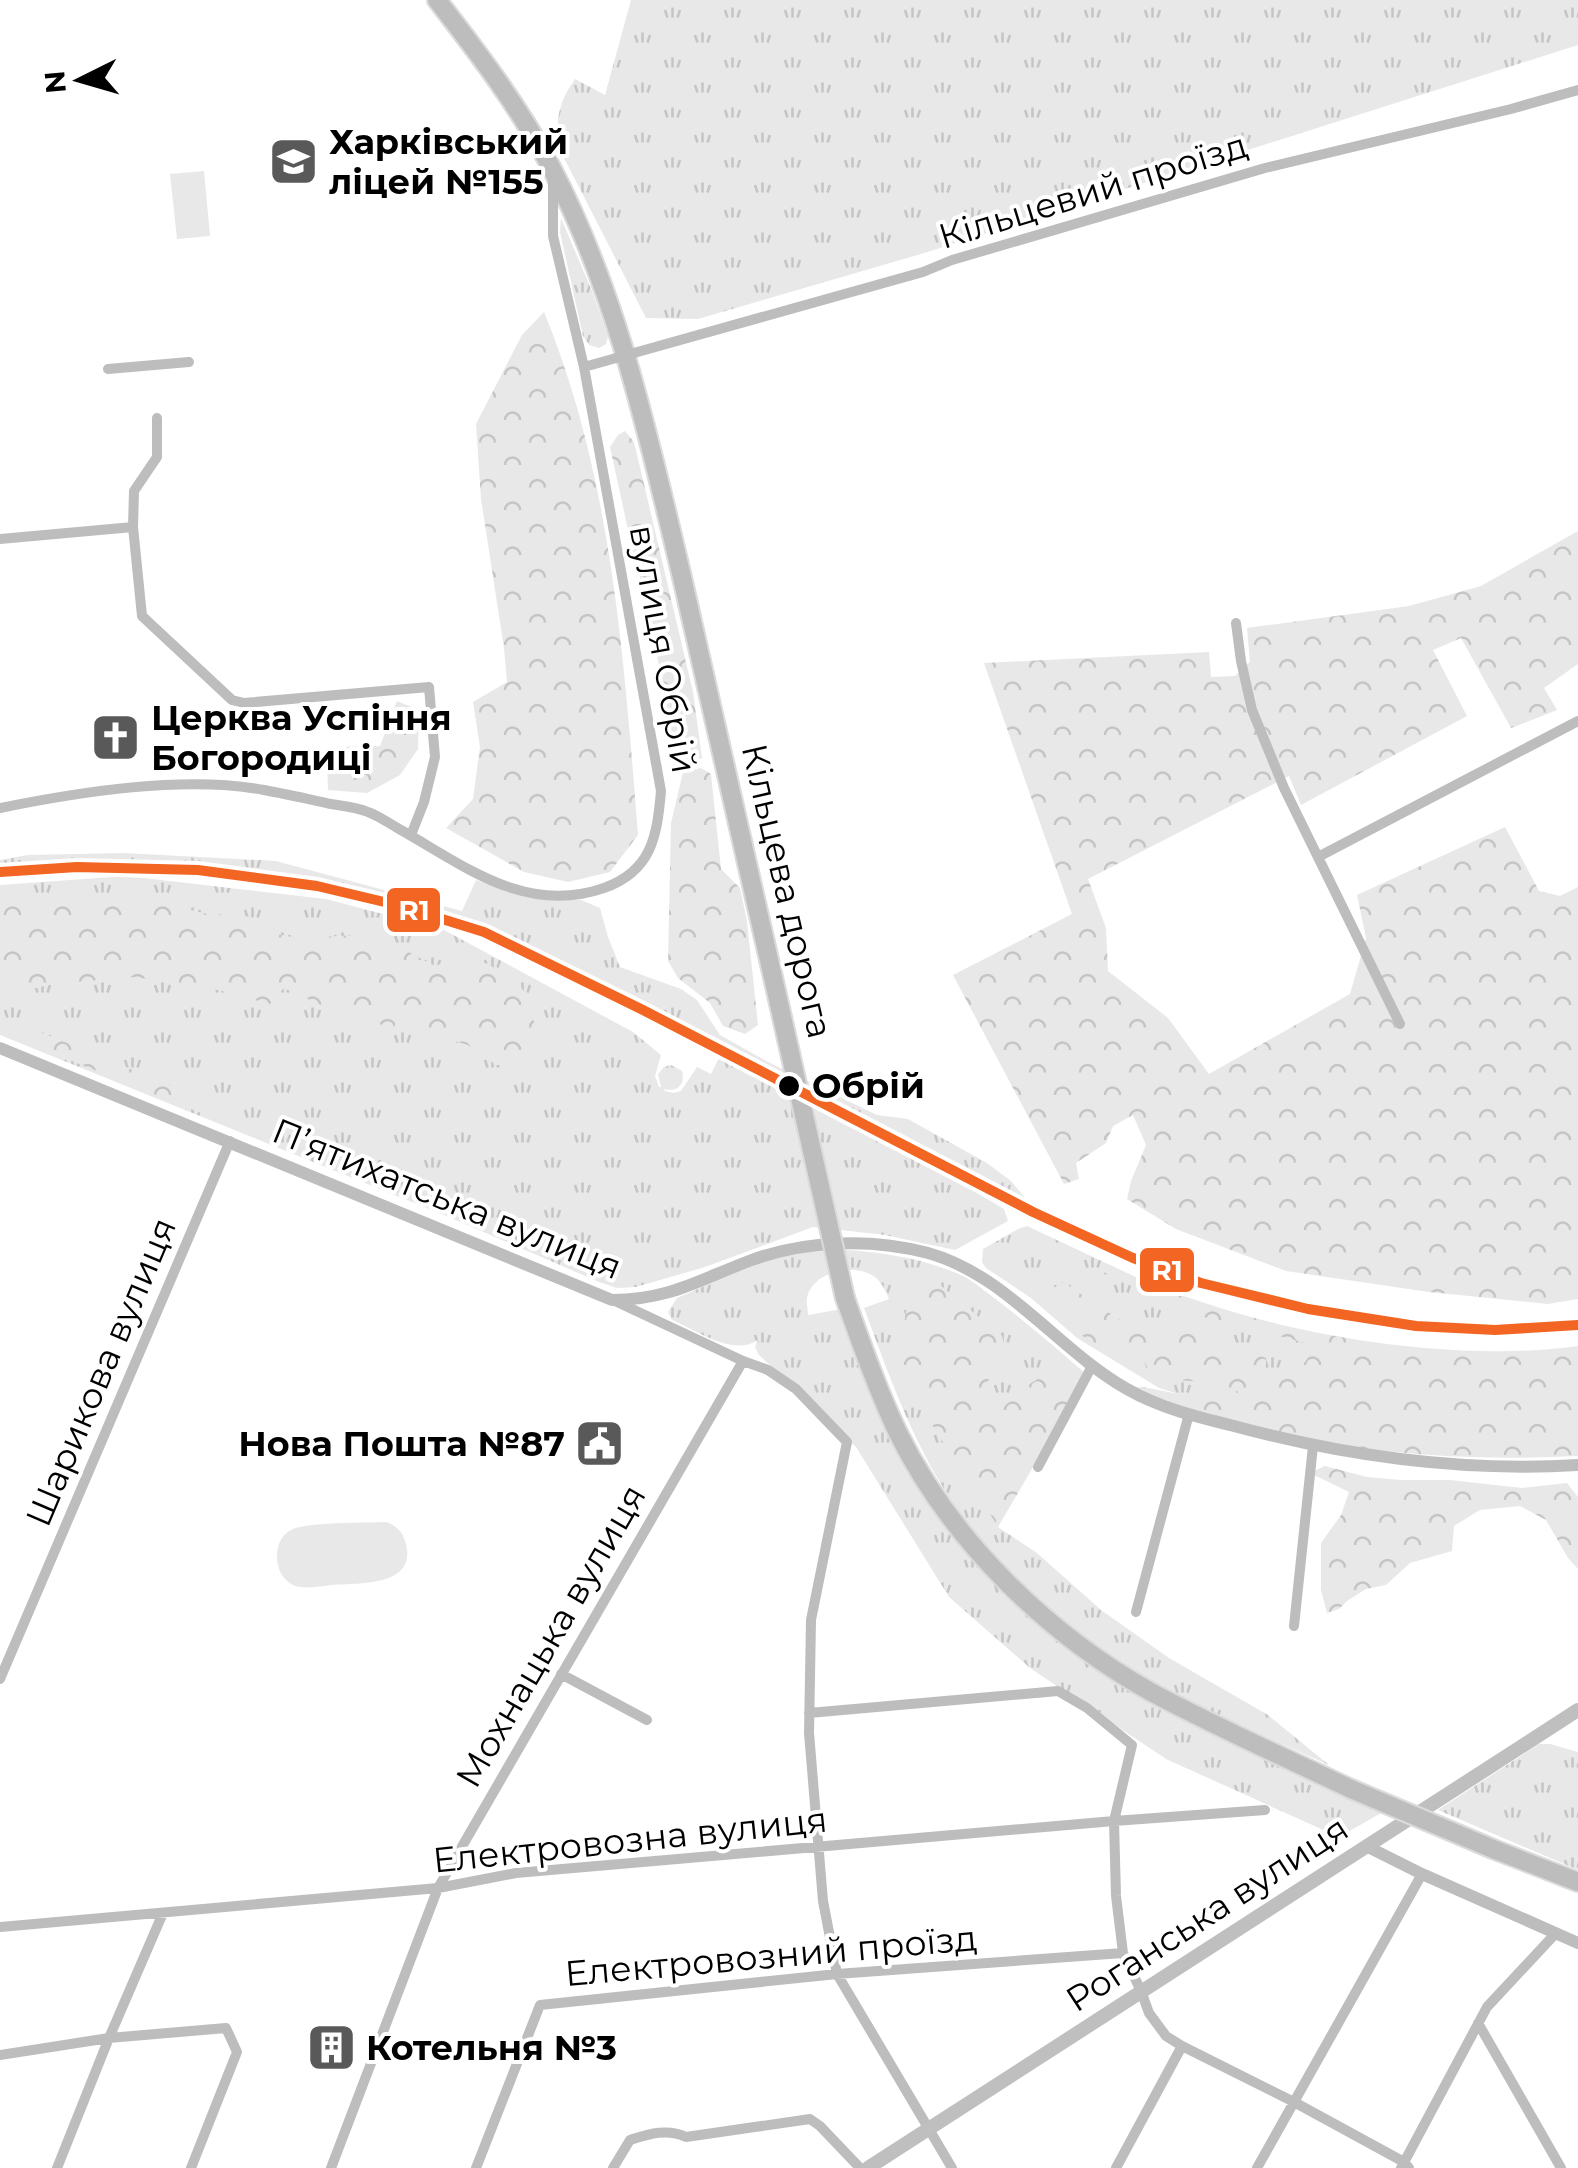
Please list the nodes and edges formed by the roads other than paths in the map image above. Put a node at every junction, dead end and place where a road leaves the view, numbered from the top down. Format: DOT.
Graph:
graph roads {
  1 [pos="437,0"];
  2 [pos="1578,90"];
  3 [pos="553,170"];
  4 [pos="628,356"];
  5 [pos="189,362"];
  6 [pos="584,367"];
  7 [pos="108,369"];
  8 [pos="157,418"];
  9 [pos="133,528"];
  10 [pos="0,540"];
  11 [pos="1236,623"];
  12 [pos="1578,721"];
  13 [pos="0,808"];
  14 [pos="410,836"];
  15 [pos="1318,858"];
  16 [pos="1400,1024"];
  17 [pos="0,1048"];
  18 [pos="230,1141"];
  19 [pos="612,1300"];
  20 [pos="743,1361"];
  21 [pos="1092,1366"];
  22 [pos="1188,1414"];
  23 [pos="1313,1446"];
  24 [pos="1578,1465"];
  25 [pos="1038,1467"];
  26 [pos="1136,1612"];
  27 [pos="1294,1626"];
  28 [pos="561,1674"];
  29 [pos="0,1679"];
  30 [pos="1578,1710"];
  31 [pos="809,1713"];
  32 [pos="647,1720"];
  33 [pos="1266,1810"];
  34 [pos="1114,1821"];
  35 [pos="819,1847"];
  36 [pos="1368,1847"];
  37 [pos="1422,1874"];
  38 [pos="1578,1882"];
  39 [pos="438,1888"];
  40 [pos="163,1913"];
  41 [pos="0,1928"];
  42 [pos="1556,1933"];
  43 [pos="1578,1943"];
  44 [pos="1123,1953"];
  45 [pos="837,1974"];
  46 [pos="1141,1991"];
  47 [pos="1478,2023"];
  48 [pos="109,2038"];
  49 [pos="1182,2046"];
  50 [pos="0,2055"];
  51 [pos="1294,2102"];
  52 [pos="928,2129"];
  53 [pos="1405,2166"];
  54 [pos="57,2168"];
  55 [pos="191,2168"];
  56 [pos="330,2168"];
  57 [pos="476,2168"];
  58 [pos="613,2168"];
  59 [pos="864,2168"];
  60 [pos="952,2168"];
  61 [pos="1116,2168"];
  62 [pos="1257,2168"];
  63 [pos="1561,2168"];
  1 -- 3 [label="highway, Кільцева дорога"];
  2 -- 4 [label="street, Кільцевий проїзд"];
  3 -- 4 [label="highway, Кільцева дорога"];
  3 -- 6 [label="street, вулиця Обрій"];
  4 -- 6 [label="street"];
  4 -- 38 [label="highway, Кільцева дорога, bridge"];
  5 -- 7 [label="street"];
  6 -- 14 [label="street, вулиця Обрій"];
  8 -- 9 [label="street"];
  9 -- 10 [label="street"];
  9 -- 14 [label="street"];
  11 -- 15 [label="street"];
  12 -- 15 [label="street"];
  13 -- 14 [label="street, вулиця Обрій"];
  15 -- 16 [label="street"];
  17 -- 18 [label="street, П’ятихатська вулиця"];
  18 -- 19 [label="street, П’ятихатська вулиця"];
  18 -- 29 [label="street, Шарикова вулиця"];
  19 -- 20 [label="street, П’ятихатська вулиця"];
  19 -- 21 [label="street"];
  20 -- 28 [label="street, Мохнацька вулиця"];
  20 -- 31 [label="street, П’ятихатська вулиця"];
  21 -- 22 [label="street"];
  21 -- 25 [label="street"];
  22 -- 23 [label="street"];
  22 -- 26 [label="street"];
  23 -- 24 [label="street"];
  23 -- 27 [label="street"];
  28 -- 32 [label="street"];
  28 -- 39 [label="street, Мохнацька вулиця"];
  30 -- 36 [label="main road, Роганська вулиця"];
  31 -- 34 [label="street"];
  31 -- 35 [label="street"];
  33 -- 34 [label="street, Електровозна вулиця"];
  34 -- 35 [label="street, Електровозна вулиця"];
  34 -- 44 [label="street"];
  35 -- 39 [label="street, Електровозна вулиця"];
  35 -- 45 [label="street"];
  36 -- 37 [label="street"];
  36 -- 46 [label="main road, Роганська вулиця"];
  37 -- 42 [label="street"];
  37 -- 51 [label="street"];
  39 -- 40 [label="street, Електровозна вулиця"];
  39 -- 56 [label="street, Мохнацька вулиця"];
  40 -- 41 [label="street, Електровозна вулиця"];
  40 -- 48 [label="street"];
  42 -- 43 [label="street"];
  42 -- 47 [label="street"];
  44 -- 45 [label="street, Електровозний проїзд"];
  44 -- 46 [label="street"];
  45 -- 52 [label="street"];
  45 -- 57 [label="street, Електровозний проїзд"];
  46 -- 49 [label="street"];
  46 -- 52 [label="main road, Роганська вулиця"];
  47 -- 53 [label="street"];
  47 -- 63 [label="street"];
  48 -- 50 [label="street"];
  48 -- 54 [label="street"];
  48 -- 55 [label="street"];
  49 -- 51 [label="street"];
  49 -- 61 [label="street"];
  51 -- 53 [label="street"];
  51 -- 62 [label="street"];
  52 -- 59 [label="main road, Роганська вулиця"];
  52 -- 60 [label="street"];
  58 -- 59 [label="street"];
}
